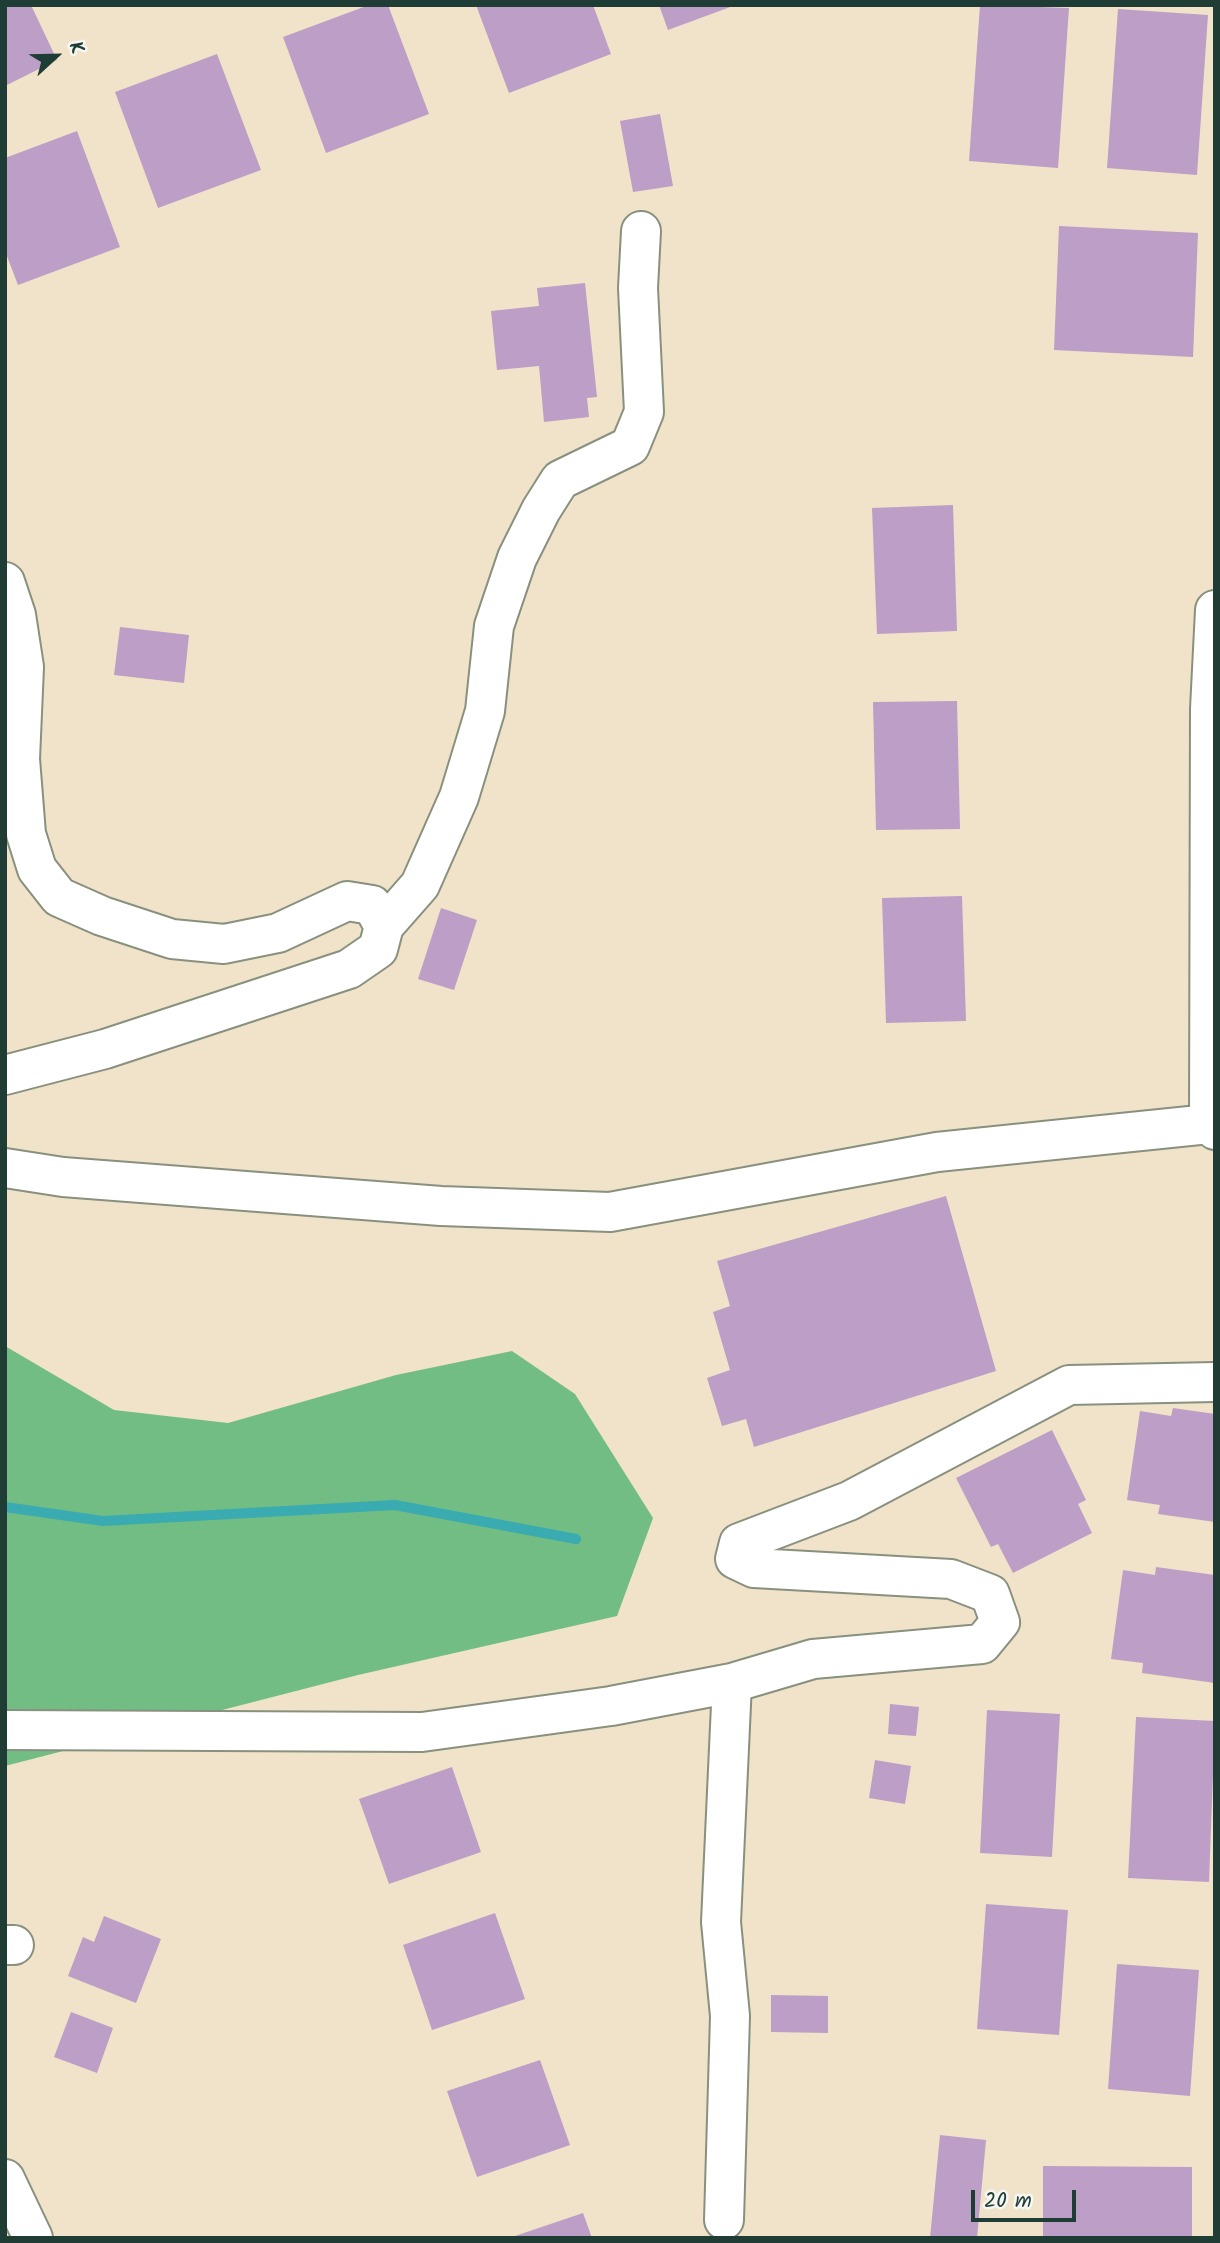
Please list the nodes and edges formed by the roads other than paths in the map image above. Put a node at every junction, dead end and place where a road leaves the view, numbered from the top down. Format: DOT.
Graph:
graph roads {
  1 [pos="641,231"];
  2 [pos="5,582"];
  3 [pos="1215,610"];
  4 [pos="384,926"];
  5 [pos="5,1075"];
  6 [pos="1212,1127"];
  7 [pos="5,1168"];
  8 [pos="1215,1382"];
  9 [pos="732,1683"];
  10 [pos="5,1730"];
  11 [pos="5,2179"];
  12 [pos="724,2220"];
  13 [pos="33,2238"];
  1 -- 4 [label="street"];
  2 -- 4 [label="street"];
  3 -- 6 [label="street"];
  4 -- 5 [label="street"];
  6 -- 7 [label="street"];
  8 -- 9 [label="street"];
  9 -- 10 [label="street"];
  9 -- 12 [label="street"];
  11 -- 13 [label="street"];
}
